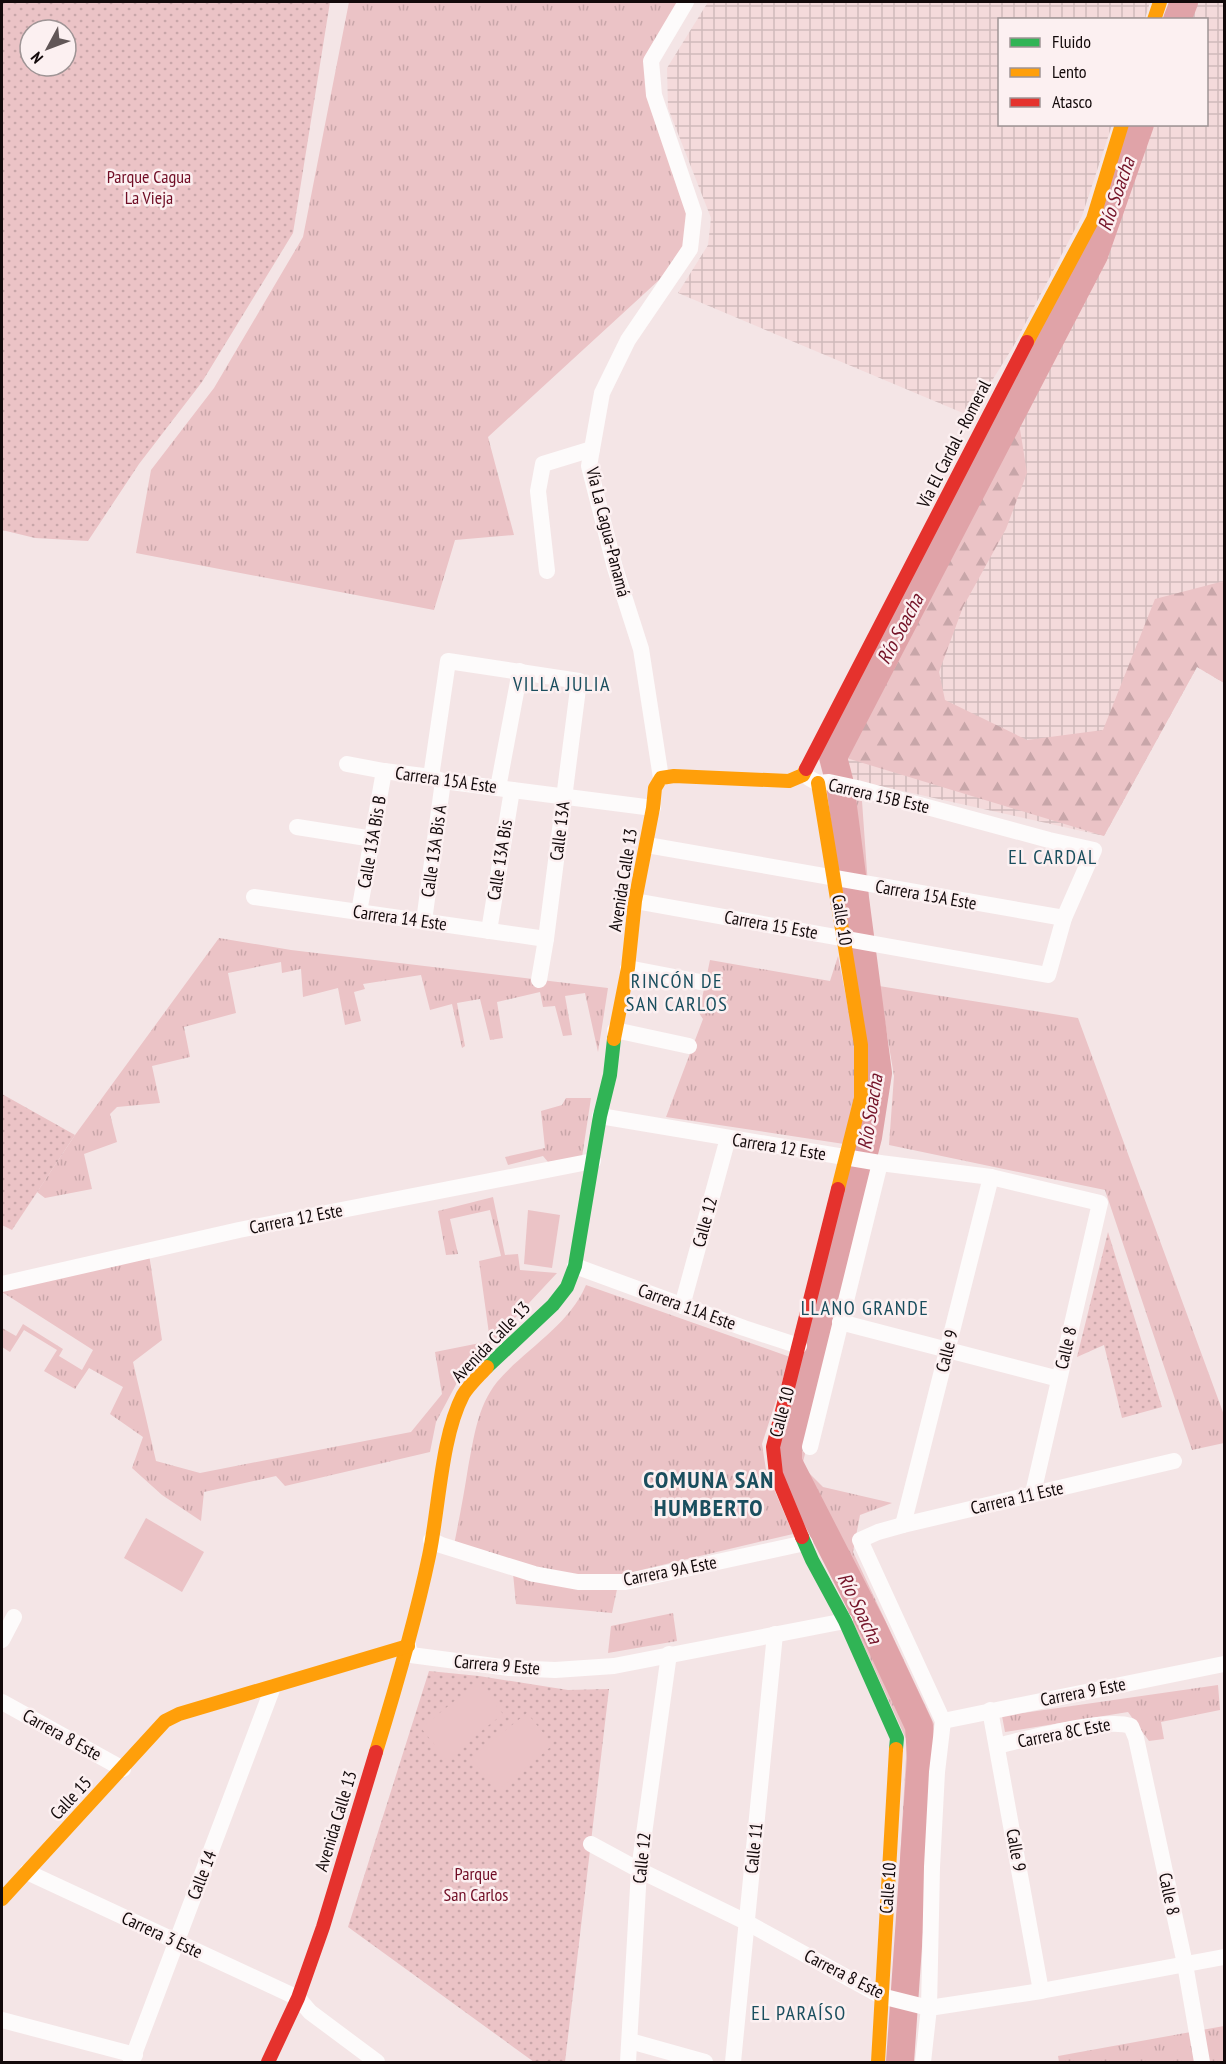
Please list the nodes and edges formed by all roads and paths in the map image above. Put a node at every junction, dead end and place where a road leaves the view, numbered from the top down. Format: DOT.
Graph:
graph roads {
  1 [pos="686,2"];
  2 [pos="1160,2"];
  3 [pos="1155,18"];
  4 [pos="1121,126"];
  5 [pos="592,449"];
  6 [pos="547,571"];
  7 [pos="520,671"];
  8 [pos="347,764"];
  9 [pos="384,771"];
  10 [pos="662,778"];
  11 [pos="437,779"];
  12 [pos="817,780"];
  13 [pos="505,789"];
  14 [pos="564,797"];
  15 [pos="653,808"];
  16 [pos="297,827"];
  17 [pos="373,839"];
  18 [pos="647,844"];
  19 [pos="840,880"];
  20 [pos="254,897"];
  21 [pos="635,901"];
  22 [pos="359,912"];
  23 [pos="1064,918"];
  24 [pos="424,921"];
  25 [pos="489,931"];
  26 [pos="546,939"];
  27 [pos="849,939"];
  28 [pos="628,968"];
  29 [pos="539,980"];
  30 [pos="700,982"];
  31 [pos="615,1030"];
  32 [pos="689,1046"];
  33 [pos="600,1116"];
  34 [pos="728,1138"];
  35 [pos="849,1158"];
  36 [pos="593,1161"];
  37 [pos="876,1162"];
  38 [pos="991,1177"];
  39 [pos="1100,1203"];
  40 [pos="575,1266"];
  41 [pos="2,1284"];
  42 [pos="682,1306"];
  43 [pos="840,1322"];
  44 [pos="799,1346"];
  45 [pos="947,1350"];
  46 [pos="1059,1379"];
  47 [pos="810,1448"];
  48 [pos="1174,1461"];
  49 [pos="1033,1493"];
  50 [pos="903,1525"];
  51 [pos="431,1540"];
  52 [pos="805,1543"];
  53 [pos="14,1617"];
  54 [pos="845,1621"];
  55 [pos="775,1634"];
  56 [pos="2,1640"];
  57 [pos="408,1646"];
  58 [pos="669,1654"];
  59 [pos="1224,1664"];
  60 [pos="273,1687"];
  61 [pos="2,1702"];
  62 [pos="990,1710"];
  63 [pos="943,1721"];
  64 [pos="1131,1726"];
  65 [pos="997,1746"];
  66 [pos="123,1768"];
  67 [pos="591,1844"];
  68 [pos="639,1870"];
  69 [pos="27,1872"];
  70 [pos="2,1899"];
  71 [pos="746,1922"];
  72 [pos="177,1942"];
  73 [pos="1224,1957"];
  74 [pos="1185,1964"];
  75 [pos="1041,1990"];
  76 [pos="881,1996"];
  77 [pos="298,1998"];
  78 [pos="929,2008"];
  79 [pos="2,2020"];
  80 [pos="630,2042"];
  81 [pos="133,2059"];
  82 [pos="268,2062"];
  83 [pos="377,2062"];
  84 [pos="628,2062"];
  85 [pos="705,2062"];
  86 [pos="733,2062"];
  87 [pos="878,2062"];
  88 [pos="923,2062"];
  89 [pos="1202,2062"];
  1 -- 5 [label="street, Vía La Cagua-Panamá"];
  2 -- 3 [label="main road"];
  4 -- 12 [label="main road, Vía El Cardal - Romeral"];
  5 -- 6 [label="street"];
  5 -- 10 [label="street, Vía La Cagua-Panamá"];
  7 -- 11 [label="street"];
  7 -- 13 [label="street, Calle 13A Bis"];
  7 -- 14 [label="street, Calle 13A"];
  8 -- 9 [label="street, Carrera 15A Este"];
  9 -- 11 [label="street, Carrera 15A Este"];
  9 -- 17 [label="street, Calle 13A Bis B"];
  10 -- 12 [label="main road, Carrera 15B Este"];
  10 -- 15 [label="main road, Avenida Calle 13"];
  11 -- 13 [label="street, Carrera 15A Este"];
  11 -- 24 [label="street, Calle 13A Bis A"];
  12 -- 19 [label="main road, Calle 10"];
  12 -- 23 [label="street, Carrera 15B Este"];
  13 -- 14 [label="street, Carrera 15A Este"];
  13 -- 25 [label="street, Calle 13A Bis"];
  14 -- 15 [label="street, Carrera 15A Este"];
  14 -- 26 [label="street, Calle 13A"];
  15 -- 18 [label="main road, Avenida Calle 13"];
  16 -- 17 [label="street"];
  17 -- 22 [label="street, Calle 13A Bis B"];
  18 -- 19 [label="street, Carrera 15A Este"];
  18 -- 21 [label="main road, Avenida Calle 13"];
  19 -- 23 [label="street, Carrera 15A Este"];
  19 -- 27 [label="main road, Calle 10"];
  20 -- 22 [label="street, Carrera 14 Este"];
  21 -- 27 [label="street, Carrera 15 Este"];
  21 -- 28 [label="main road, Avenida Calle 13"];
  22 -- 24 [label="street, Carrera 14 Este"];
  23 -- 27 [label="street, Carrera 15 Este"];
  24 -- 25 [label="street, Carrera 14 Este"];
  25 -- 26 [label="street, Carrera 14 Este"];
  26 -- 29 [label="street, Calle 13A"];
  27 -- 35 [label="main road, Calle 10"];
  28 -- 30 [label="street"];
  28 -- 31 [label="main road, Avenida Calle 13"];
  31 -- 32 [label="street"];
  31 -- 33 [label="main road, Avenida Calle 13"];
  33 -- 34 [label="street, Carrera 12 Este"];
  33 -- 36 [label="main road, Avenida Calle 13"];
  34 -- 35 [label="street, Carrera 12 Este"];
  34 -- 42 [label="street, Calle 12"];
  35 -- 37 [label="street, Carrera 12 Este"];
  35 -- 44 [label="main road, Calle 10"];
  36 -- 40 [label="main road, Avenida Calle 13"];
  36 -- 41 [label="street, Carrera 12 Este"];
  37 -- 38 [label="street, Carrera 12 Este"];
  37 -- 43 [label="street, Calle 10"];
  38 -- 39 [label="street, Carrera 12 Este"];
  38 -- 45 [label="street, Calle 9"];
  39 -- 46 [label="street, Calle 8"];
  40 -- 42 [label="street, Carrera 11A Este"];
  40 -- 51 [label="main road, Avenida Calle 13"];
  42 -- 44 [label="street, Carrera 11A Este"];
  43 -- 45 [label="street"];
  43 -- 47 [label="street, Calle 10"];
  44 -- 52 [label="main road, Calle 10"];
  45 -- 46 [label="street"];
  45 -- 50 [label="street, Calle 9"];
  46 -- 49 [label="street, Calle 8"];
  48 -- 49 [label="street, Carrera 11 Este"];
  49 -- 50 [label="street, Carrera 11 Este"];
  50 -- 63 [label="street, Carrera 11 Este"];
  51 -- 52 [label="street, Carrera 9A Este"];
  51 -- 57 [label="main road, Avenida Calle 13"];
  52 -- 54 [label="main road, Calle 10"];
  53 -- 56 [label="street"];
  54 -- 55 [label="street, Carrera 9 Este"];
  54 -- 76 [label="main road, Calle 10"];
  55 -- 58 [label="street, Carrera 9 Este"];
  55 -- 71 [label="street, Calle 11"];
  57 -- 58 [label="street, Carrera 9 Este"];
  57 -- 60 [label="main road"];
  57 -- 77 [label="main road, Avenida Calle 13"];
  58 -- 68 [label="street, Calle 12"];
  59 -- 62 [label="street, Carrera 9 Este"];
  60 -- 66 [label="main road, Calle 15"];
  60 -- 72 [label="street, Calle 14"];
  61 -- 66 [label="street, Carrera 8 Este"];
  62 -- 63 [label="street, Carrera 9 Este"];
  62 -- 65 [label="street, Calle 9"];
  63 -- 78 [label="street"];
  64 -- 65 [label="street, Carrera 8C Este"];
  64 -- 74 [label="street, Calle 8"];
  65 -- 75 [label="street, Calle 9"];
  66 -- 69 [label="main road, Calle 15"];
  67 -- 68 [label="street, Carrera 8 Este"];
  68 -- 71 [label="street, Carrera 8 Este"];
  68 -- 80 [label="street, Calle 12"];
  69 -- 70 [label="main road, Calle 15"];
  69 -- 72 [label="street, Carrera 3 Este"];
  71 -- 76 [label="street, Carrera 8 Este"];
  71 -- 86 [label="street, Calle 11"];
  72 -- 77 [label="street, Carrera 3 Este"];
  72 -- 81 [label="street, Calle 14"];
  73 -- 74 [label="street, Carrera 8 Este"];
  74 -- 75 [label="street, Carrera 8 Este"];
  74 -- 89 [label="street, Calle 8"];
  75 -- 78 [label="street, Carrera 8 Este"];
  76 -- 78 [label="street, Carrera 8 Este"];
  76 -- 87 [label="main road, Calle 10"];
  77 -- 82 [label="main road, Avenida Calle 13"];
  77 -- 83 [label="street, Carrera 3 Este"];
  78 -- 88 [label="street"];
  79 -- 81 [label="street"];
  80 -- 84 [label="street, Calle 12"];
  80 -- 85 [label="street"];
}
